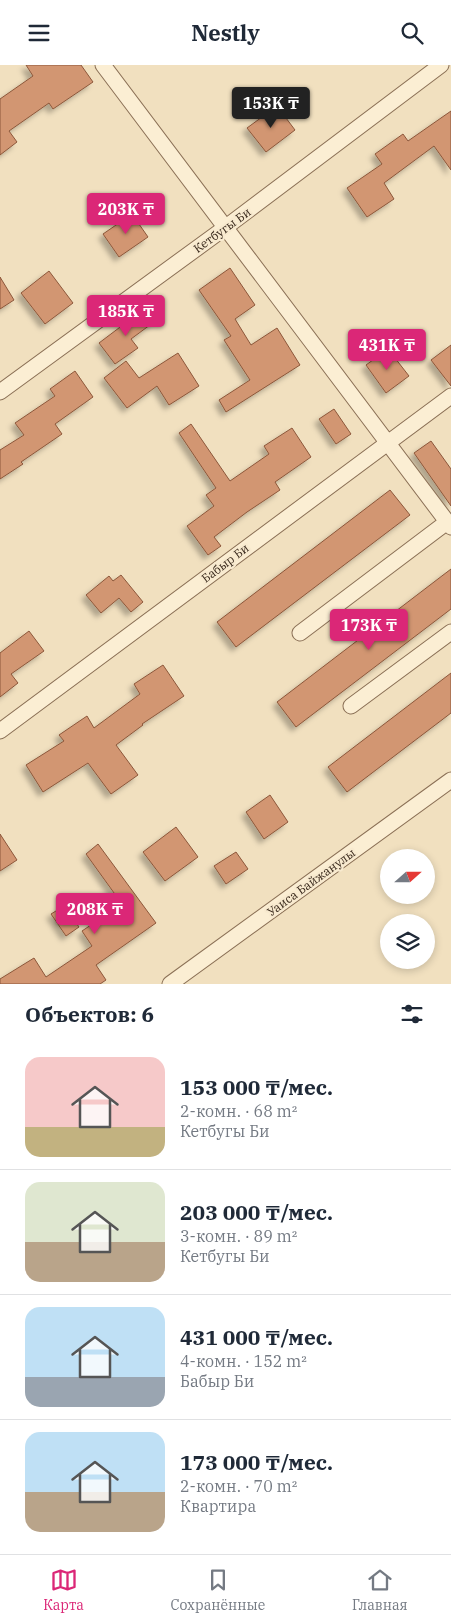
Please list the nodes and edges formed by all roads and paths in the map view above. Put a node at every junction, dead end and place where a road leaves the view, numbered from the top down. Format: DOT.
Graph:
graph roads {
  1 [pos="104,65"];
  2 [pos="441,65"];
  3 [pos="226,227"];
  4 [pos="0,392"];
  5 [pos="451,396"];
  6 [pos="387,442"];
  7 [pos="449,524"];
  8 [pos="451,632"];
  9 [pos="300,633"];
  10 [pos="351,707"];
  11 [pos="0,731"];
  12 [pos="451,780"];
  13 [pos="170,984"];
  1 -- 3 [label="street"];
  2 -- 3 [label="street, Кетбугы Би"];
  3 -- 4 [label="street, Кетбугы Би"];
  3 -- 6 [label="street"];
  5 -- 6 [label="street, Бабыр Би"];
  6 -- 7 [label="street"];
  6 -- 11 [label="street, Бабыр Би"];
  7 -- 9 [label="street"];
  8 -- 10 [label="street"];
  12 -- 13 [label="street, Уаиса Байжанулы"];
}
